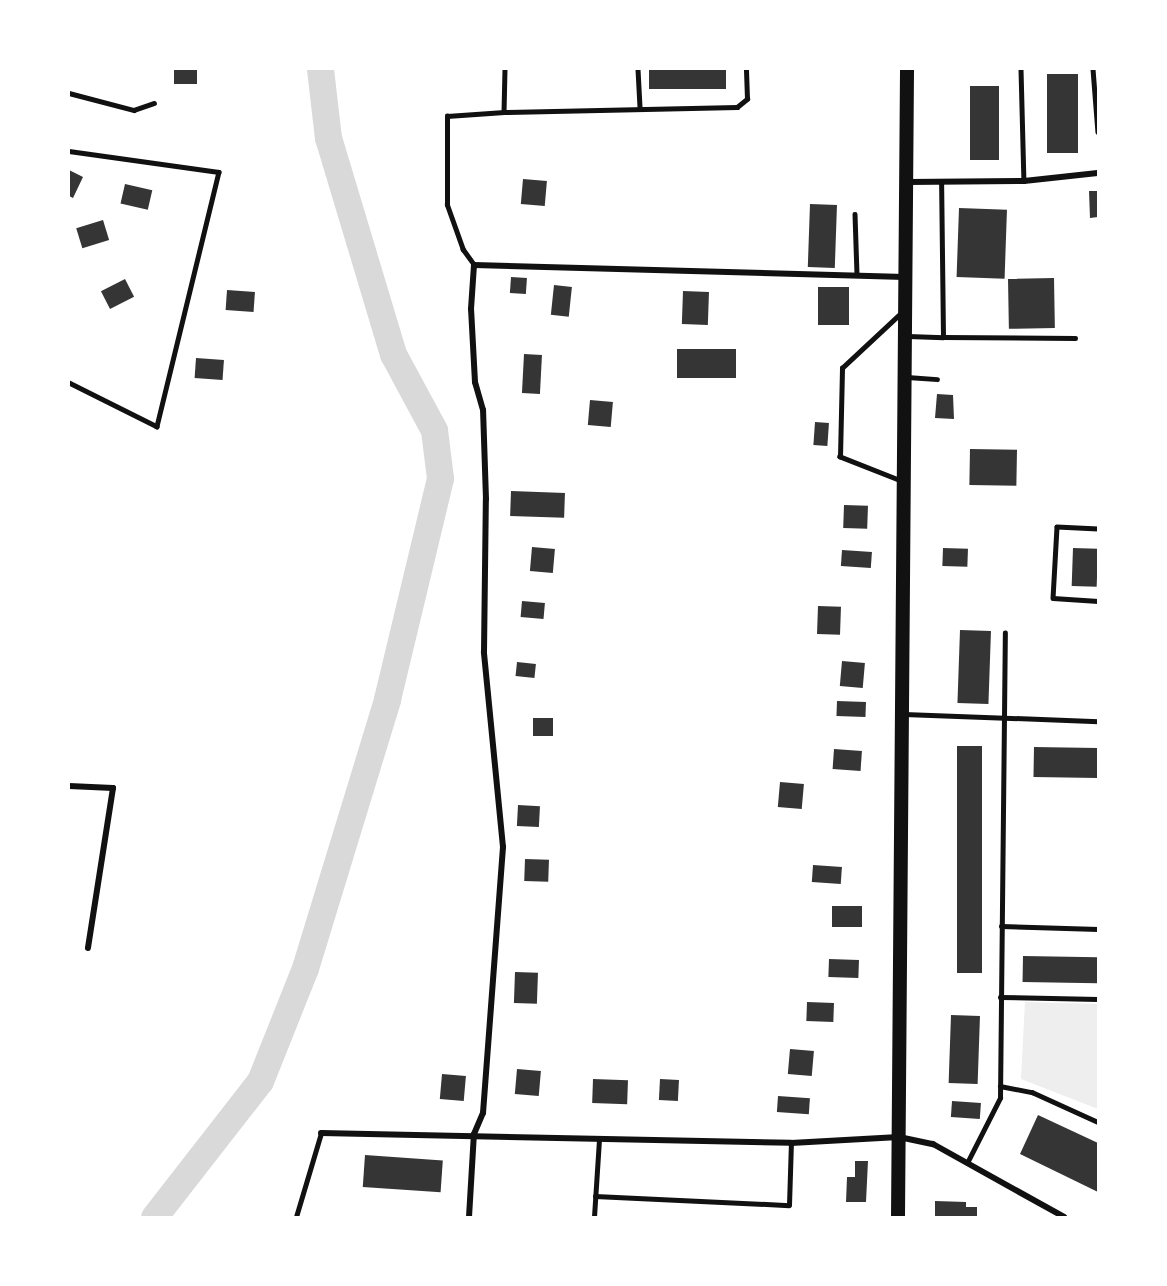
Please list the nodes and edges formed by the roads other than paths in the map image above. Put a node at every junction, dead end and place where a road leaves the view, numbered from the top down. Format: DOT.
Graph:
graph roads {
  1 [pos="505,69"];
  2 [pos="638,69"];
  3 [pos="746,69"];
  4 [pos="907,69"];
  5 [pos="1021,69"];
  6 [pos="1093,69"];
  7 [pos="69,93"];
  8 [pos="154,103"];
  9 [pos="640,107"];
  10 [pos="504,112"];
  11 [pos="1098,132"];
  12 [pos="69,151"];
  13 [pos="1098,173"];
  14 [pos="1024,181"];
  15 [pos="908,182"];
  16 [pos="940,184"];
  17 [pos="855,214"];
  18 [pos="474,265"];
  19 [pos="857,275"];
  20 [pos="907,277"];
  21 [pos="907,308"];
  22 [pos="906,336"];
  23 [pos="943,337"];
  24 [pos="1076,338"];
  25 [pos="907,377"];
  26 [pos="937,379"];
  27 [pos="69,384"];
  28 [pos="906,483"];
  29 [pos="1098,529"];
  30 [pos="1098,601"];
  31 [pos="1005,633"];
  32 [pos="904,714"];
  33 [pos="1003,717"];
  34 [pos="1098,721"];
  35 [pos="69,786"];
  36 [pos="1001,926"];
  37 [pos="1098,929"];
  38 [pos="88,948"];
  39 [pos="1000,997"];
  40 [pos="1098,999"];
  41 [pos="1000,1086"];
  42 [pos="1098,1122"];
  43 [pos="321,1133"];
  44 [pos="474,1134"];
  45 [pos="899,1137"];
  46 [pos="599,1139"];
  47 [pos="791,1143"];
  48 [pos="967,1163"];
  49 [pos="595,1196"];
  50 [pos="296,1217"];
  51 [pos="469,1217"];
  52 [pos="594,1217"];
  53 [pos="898,1217"];
  54 [pos="1064,1217"];
  1 -- 10 [label="lane"];
  2 -- 9 [label="lane"];
  3 -- 9 [label="lane"];
  4 -- 15 [label="main road"];
  5 -- 14 [label="lane"];
  6 -- 11 [label="lane"];
  7 -- 8 [label="lane"];
  9 -- 10 [label="lane"];
  10 -- 18 [label="lane"];
  12 -- 27 [label="lane"];
  13 -- 14 [label="street"];
  14 -- 16 [label="street"];
  15 -- 16 [label="street"];
  15 -- 20 [label="main road"];
  16 -- 23 [label="lane"];
  17 -- 19 [label="lane"];
  18 -- 19 [label="street"];
  18 -- 44 [label="street"];
  19 -- 20 [label="street"];
  20 -- 21 [label="main road"];
  21 -- 22 [label="main road"];
  21 -- 28 [label="lane"];
  22 -- 23 [label="lane"];
  22 -- 25 [label="main road"];
  23 -- 24 [label="lane"];
  25 -- 26 [label="lane"];
  25 -- 28 [label="main road"];
  28 -- 32 [label="main road"];
  29 -- 30 [label="lane"];
  31 -- 33 [label="lane"];
  32 -- 33 [label="lane"];
  32 -- 45 [label="main road"];
  33 -- 34 [label="lane"];
  33 -- 36 [label="lane"];
  35 -- 38 [label="street"];
  36 -- 37 [label="lane"];
  36 -- 39 [label="lane"];
  39 -- 40 [label="lane"];
  39 -- 41 [label="lane"];
  41 -- 42 [label="lane"];
  41 -- 48 [label="lane"];
  43 -- 44 [label="street"];
  43 -- 50 [label="lane"];
  44 -- 46 [label="street"];
  44 -- 51 [label="street"];
  45 -- 47 [label="street"];
  45 -- 48 [label="street"];
  45 -- 53 [label="main road"];
  46 -- 47 [label="street"];
  46 -- 49 [label="lane"];
  47 -- 49 [label="lane"];
  48 -- 54 [label="street"];
  49 -- 52 [label="lane"];
}
